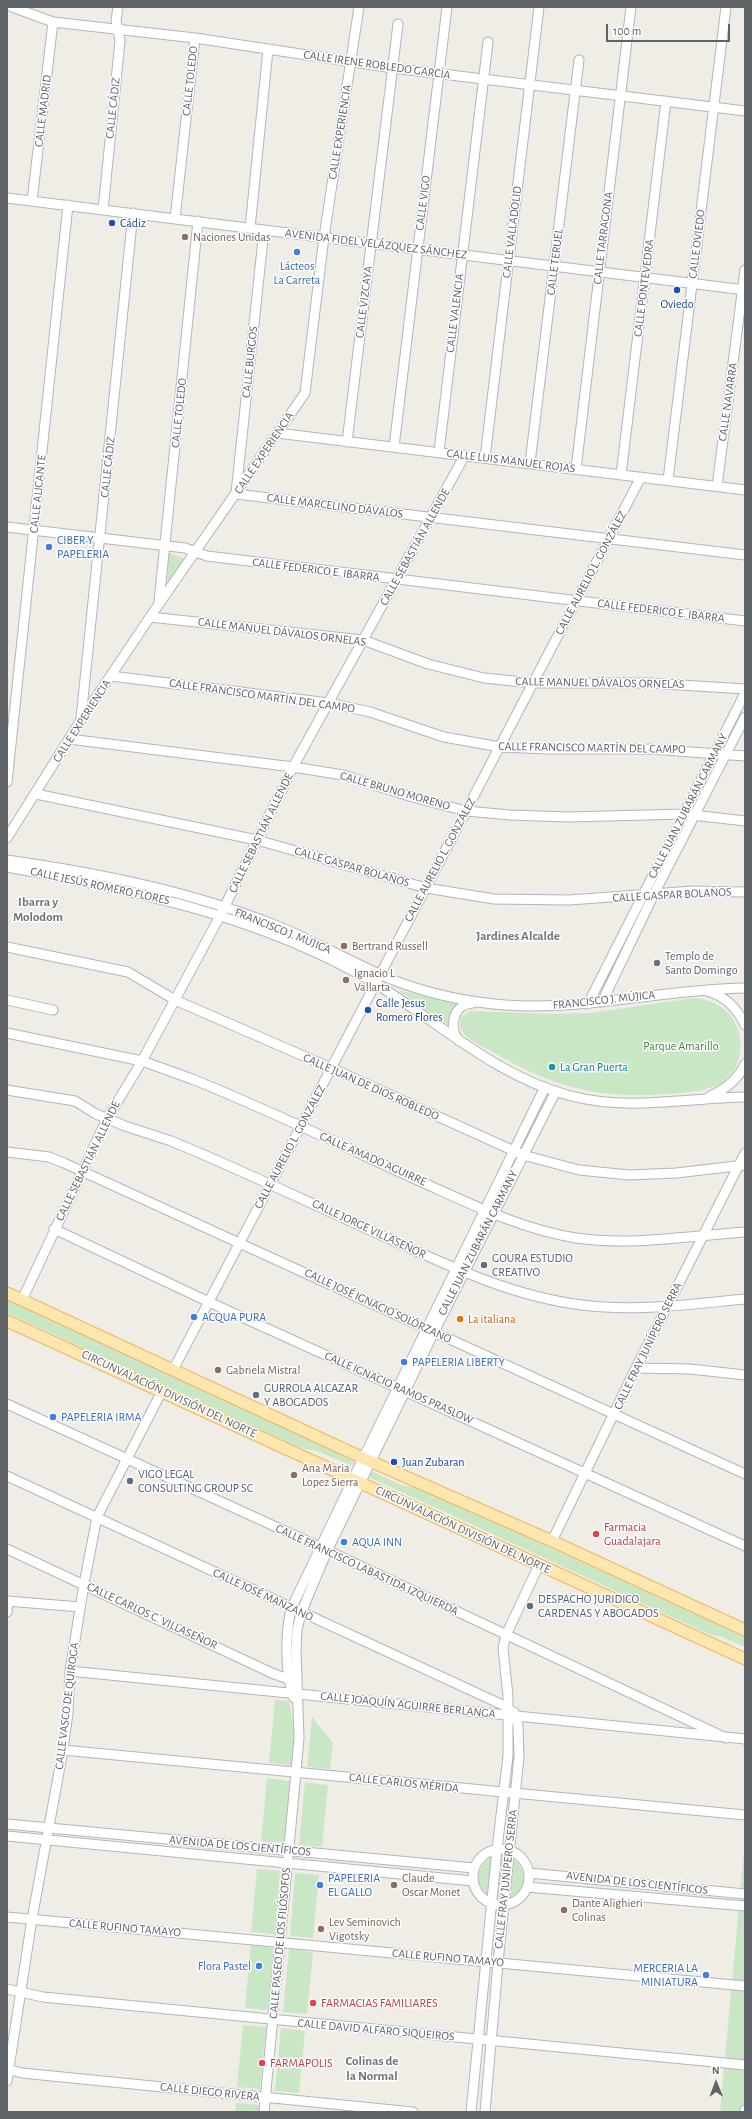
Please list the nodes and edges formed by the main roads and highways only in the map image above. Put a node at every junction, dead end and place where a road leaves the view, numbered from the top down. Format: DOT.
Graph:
graph roads {
  1 [pos="7,1293"];
  2 [pos="8,1324"];
  3 [pos="745,1630"];
  4 [pos="745,1659"];
  1 -- 3 [label="main road, CIRCUNVALACIÓN DIVISIÓN DEL NORTE"];
  2 -- 4 [label="main road, CIRCUNVALACIÓN DIVISIÓN DEL NORTE"];
}
